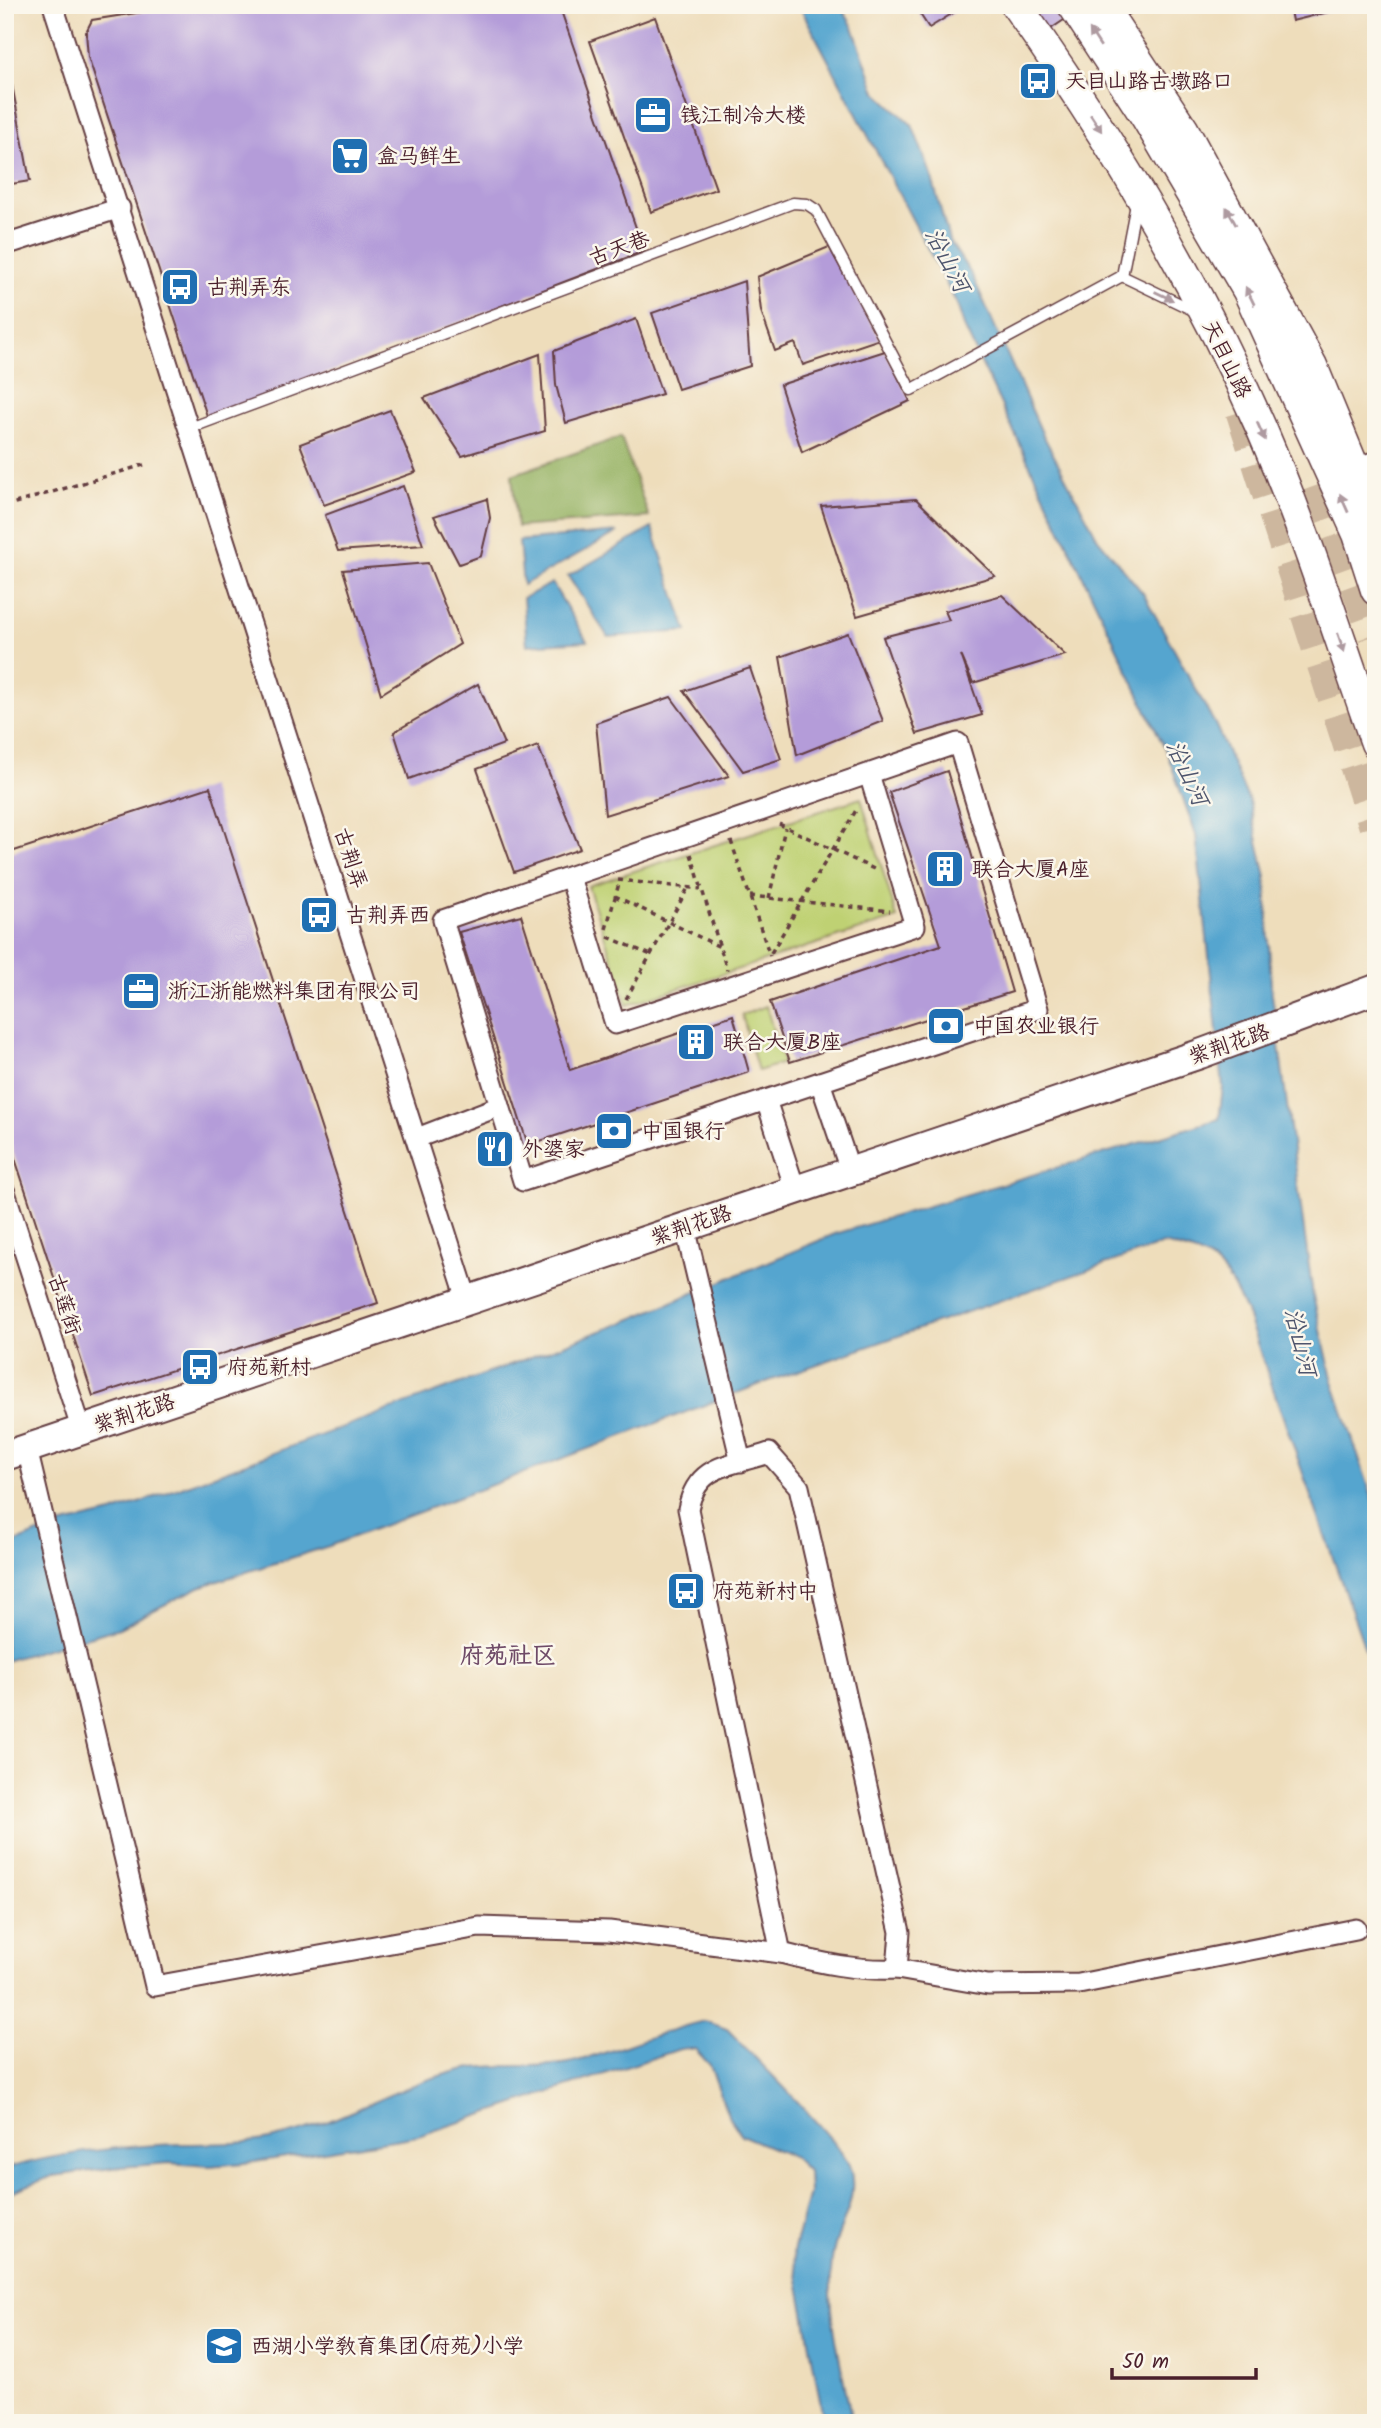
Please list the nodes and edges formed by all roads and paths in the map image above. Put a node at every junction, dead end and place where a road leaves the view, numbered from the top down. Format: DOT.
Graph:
graph roads {
  1 [pos="53,5"];
  2 [pos="1016,5"];
  3 [pos="1073,5"];
  4 [pos="1101,5"];
  5 [pos="1139,193"];
  6 [pos="120,208"];
  7 [pos="5,245"];
  8 [pos="1122,276"];
  9 [pos="1206,316"];
  10 [pos="1303,348"];
  11 [pos="1303,413"];
  12 [pos="190,428"];
  13 [pos="147,464"];
  14 [pos="1366,464"];
  15 [pos="5,506"];
  16 [pos="1376,521"];
  17 [pos="1376,590"];
  18 [pos="1376,743"];
  19 [pos="869,774"];
  20 [pos="862,801"];
  21 [pos="725,823"];
  22 [pos="779,824"];
  23 [pos="785,828"];
  24 [pos="684,838"];
  25 [pos="833,850"];
  26 [pos="883,873"];
  27 [pos="570,877"];
  28 [pos="609,879"];
  29 [pos="620,880"];
  30 [pos="688,888"];
  31 [pos="702,889"];
  32 [pos="615,896"];
  33 [pos="750,896"];
  34 [pos="769,898"];
  35 [pos="802,901"];
  36 [pos="895,911"];
  37 [pos="669,922"];
  38 [pos="720,947"];
  39 [pos="651,955"];
  40 [pos="772,963"];
  41 [pos="731,986"];
  42 [pos="1376,989"];
  43 [pos="625,1001"];
  44 [pos="820,1082"];
  45 [pos="766,1100"];
  46 [pos="500,1106"];
  47 [pos="417,1138"];
  48 [pos="850,1170"];
  49 [pos="795,1189"];
  50 [pos="5,1192"];
  51 [pos="685,1227"];
  52 [pos="468,1302"];
  53 [pos="82,1431"];
  54 [pos="16,1452"];
  55 [pos="741,1462"];
  56 [pos="1356,1929"];
  57 [pos="781,1953"];
  58 [pos="897,1969"];
  1 -- 6 [label="street, 古荆弄"];
  2 -- 5 [label="main road, 天目山路, one-way"];
  11 -- 3 [label="main road, one-way"];
  10 -- 4 [label="main road, one-way"];
  5 -- 8 [label="lane"];
  5 -- 9 [label="main road, 天目山路"];
  6 -- 7 [label="street"];
  6 -- 12 [label="street, 古荆弄"];
  8 -- 9 [label="lane, one-way"];
  8 -- 12 [label="lane, 古天巷"];
  9 -- 18 [label="main road, 天目山路, one-way"];
  10 -- 11 [label="main road"];
  10 -- 14 [label="main road"];
  17 -- 11 [label="main road, one-way"];
  12 -- 47 [label="street, 古荆弄"];
  13 -- 15 [label="path"];
  14 -- 16 [label="main road"];
  19 -- 21 [label="street"];
  19 -- 40 [label="street"];
  19 -- 44 [label="street"];
  20 -- 25 [label="path"];
  21 -- 24 [label="street"];
  21 -- 33 [label="path"];
  22 -- 23 [label="path"];
  23 -- 25 [label="path"];
  23 -- 34 [label="path"];
  24 -- 27 [label="street"];
  24 -- 31 [label="path"];
  25 -- 26 [label="path"];
  25 -- 35 [label="path"];
  27 -- 41 [label="street"];
  27 -- 46 [label="street"];
  28 -- 29 [label="path"];
  29 -- 30 [label="path"];
  29 -- 32 [label="path"];
  30 -- 31 [label="path"];
  30 -- 37 [label="path"];
  31 -- 38 [label="path"];
  32 -- 37 [label="path"];
  32 -- 39 [label="path"];
  33 -- 34 [label="path"];
  33 -- 40 [label="path"];
  34 -- 35 [label="path"];
  35 -- 36 [label="path"];
  35 -- 40 [label="path"];
  37 -- 38 [label="path"];
  37 -- 39 [label="path"];
  38 -- 41 [label="path"];
  39 -- 43 [label="path"];
  40 -- 41 [label="street"];
  42 -- 48 [label="street, 紫荆花路"];
  44 -- 45 [label="street"];
  44 -- 48 [label="street"];
  45 -- 46 [label="street"];
  45 -- 49 [label="street"];
  46 -- 47 [label="street"];
  47 -- 52 [label="street, 古荆弄"];
  48 -- 49 [label="street, 紫荆花路"];
  49 -- 51 [label="street, 紫荆花路"];
  50 -- 53 [label="street, 古莲街"];
  51 -- 52 [label="street, 紫荆花路"];
  51 -- 55 [label="street"];
  52 -- 53 [label="street, 紫荆花路"];
  53 -- 54 [label="street, 紫荆花路"];
  54 -- 57 [label="street"];
  55 -- 57 [label="street"];
  55 -- 58 [label="street"];
  56 -- 58 [label="street"];
  57 -- 58 [label="street"];
}
